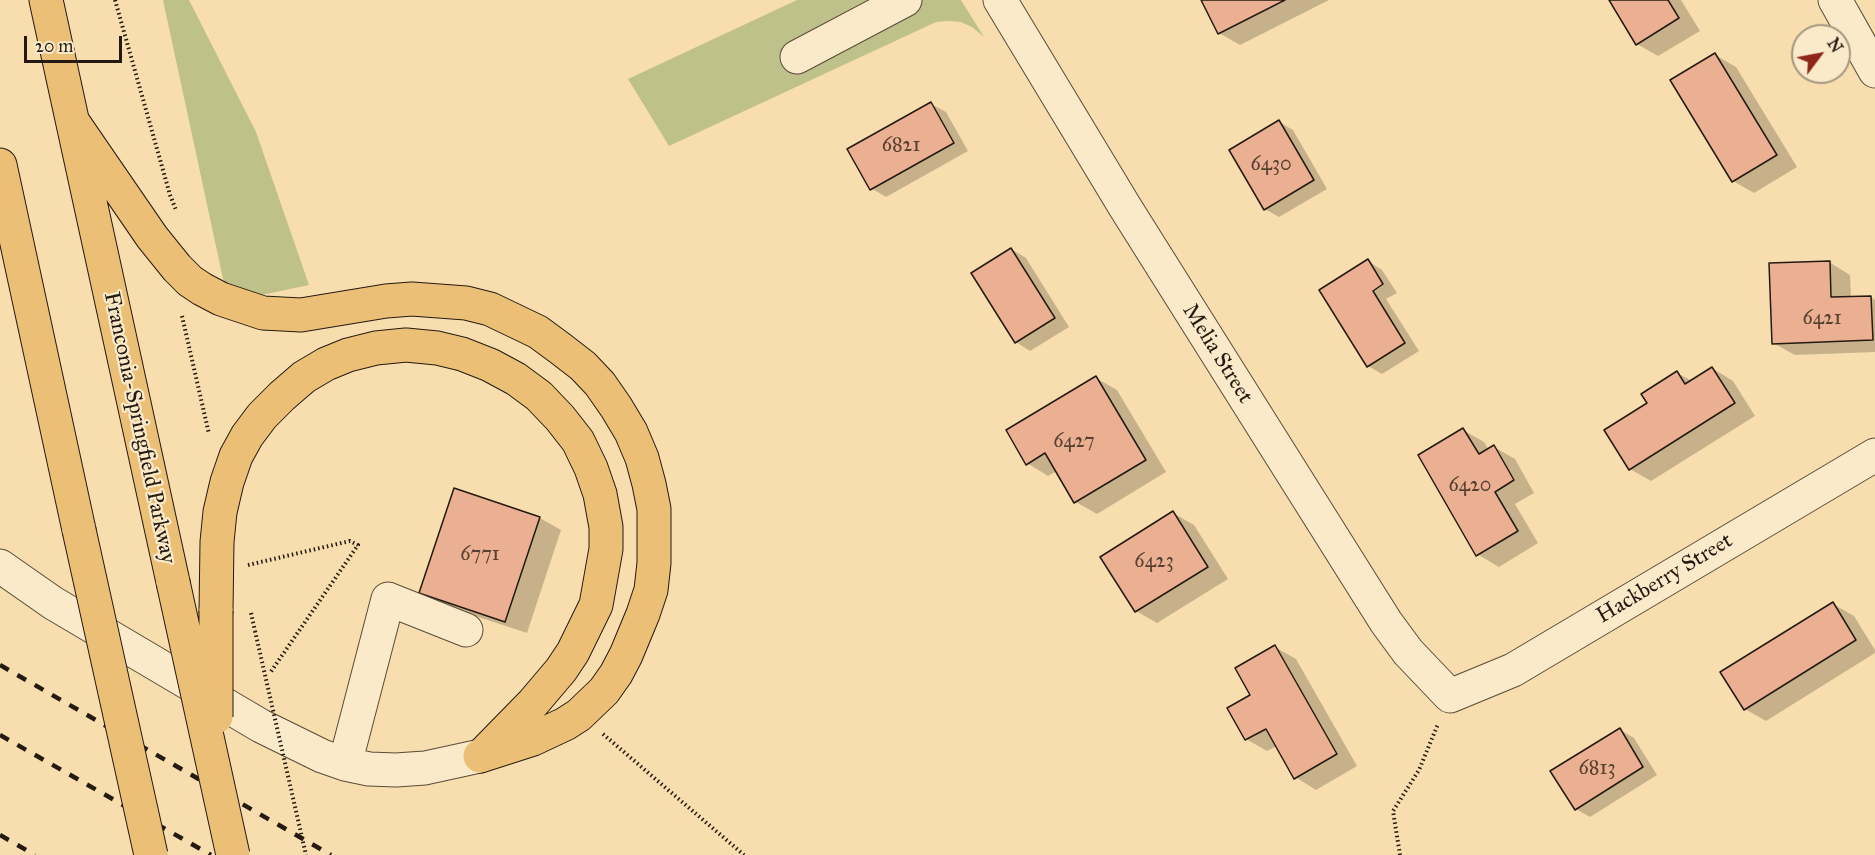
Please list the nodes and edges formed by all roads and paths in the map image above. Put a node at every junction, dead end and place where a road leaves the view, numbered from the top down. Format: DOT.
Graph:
graph roads {
  1 [pos="46,0"];
  2 [pos="115,0"];
  3 [pos="905,0"];
  4 [pos="1000,0"];
  5 [pos="1835,0"];
  6 [pos="797,57"];
  7 [pos="1875,71"];
  8 [pos="73,122"];
  9 [pos="0,165"];
  10 [pos="177,213"];
  11 [pos="181,311"];
  12 [pos="216,441"];
  13 [pos="1875,455"];
  14 [pos="0,566"];
  15 [pos="240,567"];
  16 [pos="255,630"];
  17 [pos="466,630"];
  18 [pos="270,673"];
  19 [pos="1450,696"];
  20 [pos="600,732"];
  21 [pos="480,756"];
  22 [pos="345,764"];
  23 [pos="216,779"];
  24 [pos="151,855"];
  25 [pos="232,855"];
  26 [pos="306,855"];
  27 [pos="744,855"];
  28 [pos="1400,855"];
  1 -- 8 [label="main road, Franconia-Springfield Parkway"];
  2 -- 10 [label="path"];
  3 -- 6 [label="street"];
  4 -- 19 [label="street, Melia Street"];
  5 -- 7 [label="street"];
  8 -- 21 [label="main road"];
  8 -- 23 [label="main road, Franconia-Springfield Parkway, bridge"];
  9 -- 24 [label="main road, bridge"];
  11 -- 12 [label="path"];
  13 -- 19 [label="street, Hackberry Street"];
  14 -- 22 [label="street"];
  15 -- 18 [label="path"];
  16 -- 26 [label="path, bridge"];
  17 -- 22 [label="street"];
  19 -- 28 [label="path"];
  20 -- 27 [label="path"];
  21 -- 22 [label="street"];
  21 -- 23 [label="main road, bridge"];
  23 -- 25 [label="main road, Franconia-Springfield Parkway, bridge"];
}
